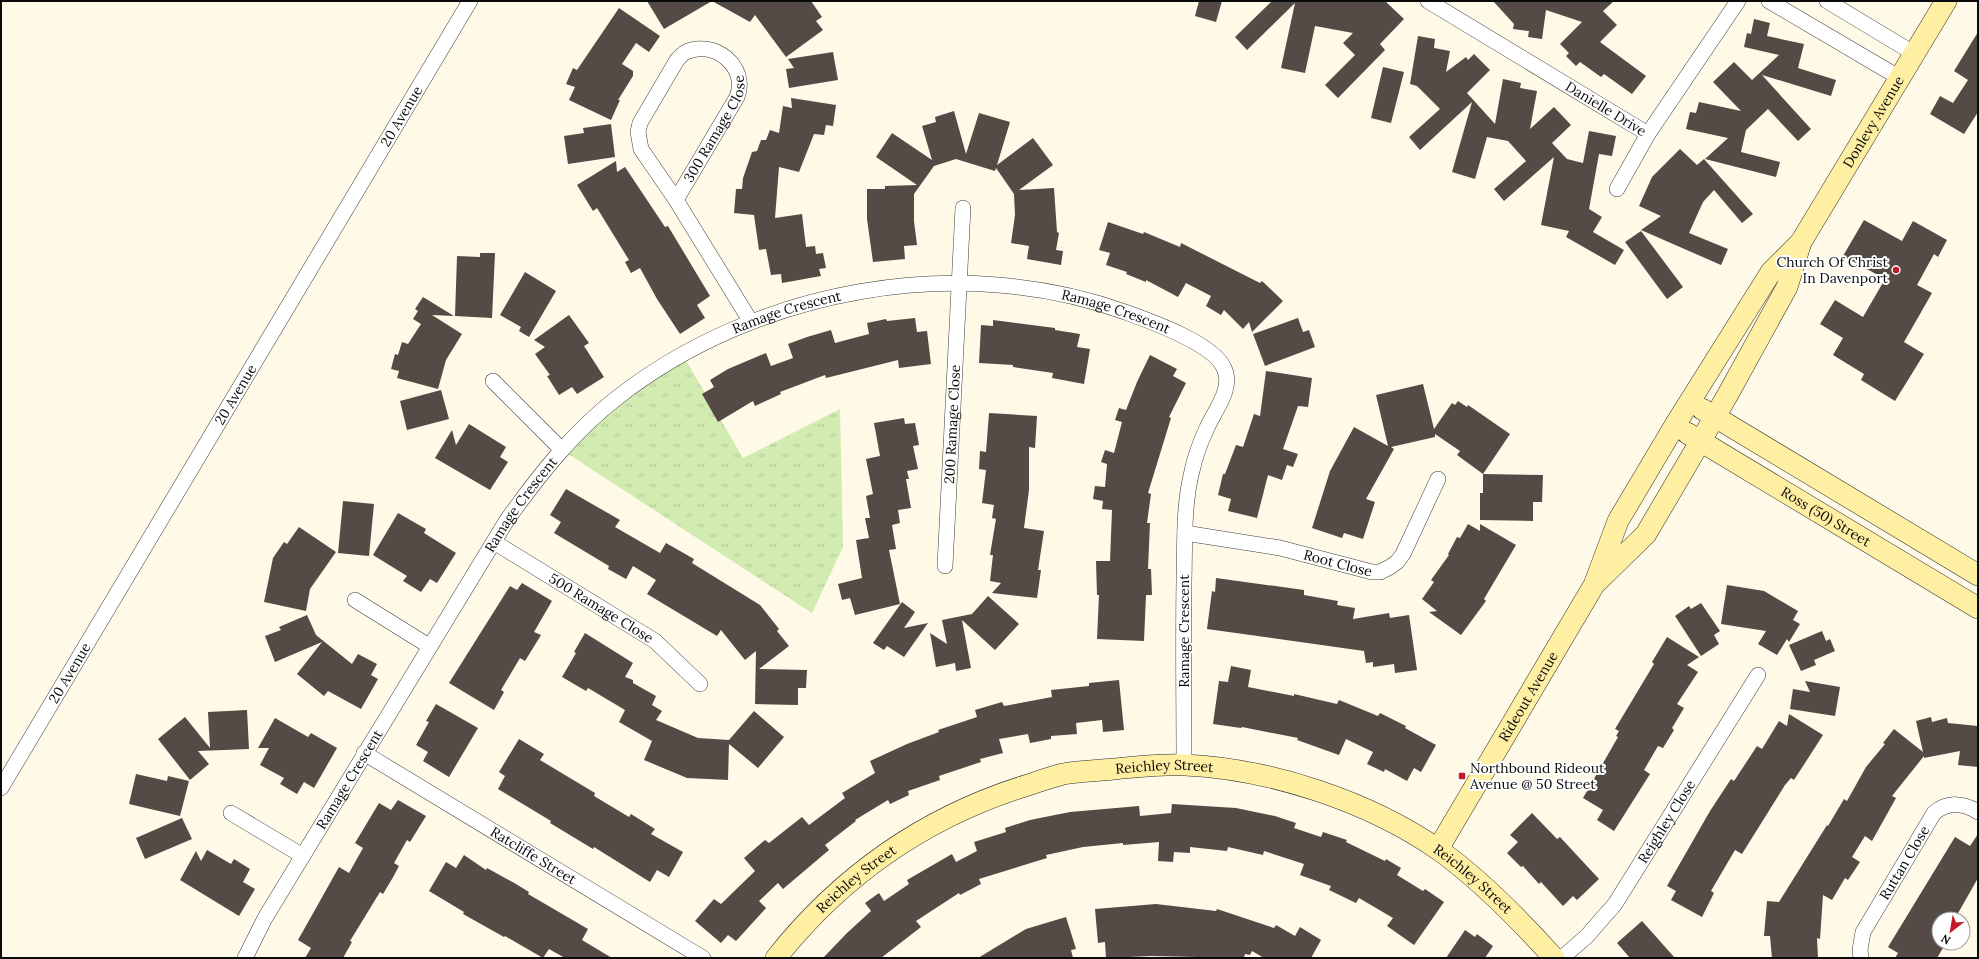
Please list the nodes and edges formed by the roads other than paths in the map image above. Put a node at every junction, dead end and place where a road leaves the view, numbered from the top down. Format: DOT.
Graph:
graph roads {
  1 [pos="470,1"];
  2 [pos="1428,1"];
  3 [pos="1738,1"];
  4 [pos="1770,1"];
  5 [pos="1827,1"];
  6 [pos="1946,1"];
  7 [pos="1915,54"];
  8 [pos="1900,78"];
  9 [pos="1648,134"];
  10 [pos="1618,189"];
  11 [pos="676,200"];
  12 [pos="963,208"];
  13 [pos="1801,242"];
  14 [pos="959,283"];
  15 [pos="751,322"];
  16 [pos="493,382"];
  17 [pos="1689,401"];
  18 [pos="1714,416"];
  19 [pos="1675,425"];
  20 [pos="1700,441"];
  21 [pos="562,450"];
  22 [pos="1438,479"];
  23 [pos="1185,533"];
  24 [pos="494,542"];
  25 [pos="945,566"];
  26 [pos="1978,575"];
  27 [pos="1594,585"];
  28 [pos="354,600"];
  29 [pos="1978,608"];
  30 [pos="429,646"];
  31 [pos="1758,675"];
  32 [pos="700,684"];
  33 [pos="364,754"];
  34 [pos="1184,765"];
  35 [pos="1,788"];
  36 [pos="1978,812"];
  37 [pos="231,813"];
  38 [pos="1438,849"];
  39 [pos="303,856"];
  40 [pos="250,956"];
  41 [pos="703,958"];
  42 [pos="776,958"];
  43 [pos="1554,958"];
  44 [pos="1562,958"];
  45 [pos="1861,958"];
  1 -- 35 [label="street, 20 Avenue"];
  2 -- 9 [label="street, Danielle Drive"];
  3 -- 9 [label="street, Danielle Drive"];
  4 -- 8 [label="street"];
  5 -- 7 [label="street"];
  6 -- 7 [label="street, Donlevy Avenue"];
  7 -- 8 [label="street, Donlevy Avenue"];
  8 -- 13 [label="street, Donlevy Avenue"];
  9 -- 10 [label="street"];
  11 -- 11 [label="street, 300 Ramage Close"];
  11 -- 15 [label="street, 300 Ramage Close"];
  12 -- 14 [label="street, 200 Ramage Close"];
  13 -- 17 [label="street, Donlevy Avenue"];
  13 -- 18 [label="street, Donlevy Avenue"];
  14 -- 15 [label="street, Ramage Crescent"];
  14 -- 23 [label="street, Ramage Crescent"];
  14 -- 25 [label="street, 200 Ramage Close"];
  15 -- 21 [label="street, Ramage Crescent"];
  16 -- 21 [label="street"];
  17 -- 18 [label="street, Ross (50) Street"];
  17 -- 19 [label="street, Donlevy Avenue"];
  18 -- 20 [label="street, Donlevy Avenue"];
  18 -- 26 [label="street, Ross (50) Street"];
  19 -- 20 [label="street, Ross (50) Street"];
  19 -- 27 [label="street, Rideout Avenue"];
  20 -- 27 [label="street, Rideout Avenue"];
  20 -- 29 [label="street, Ross (50) Street"];
  21 -- 24 [label="street, Ramage Crescent"];
  22 -- 23 [label="street, Root Close"];
  23 -- 34 [label="street, Ramage Crescent"];
  24 -- 30 [label="street, Ramage Crescent"];
  24 -- 32 [label="street, 500 Ramage Close"];
  27 -- 38 [label="street, Rideout Avenue"];
  28 -- 30 [label="street"];
  30 -- 33 [label="street, Ramage Crescent"];
  31 -- 44 [label="street, Reighley Close"];
  33 -- 39 [label="street, Ramage Crescent"];
  33 -- 41 [label="street, Ratcliffe Street"];
  34 -- 38 [label="street, Reichley Street"];
  34 -- 42 [label="street, Reichley Street"];
  36 -- 45 [label="street, Ruttan Close"];
  37 -- 39 [label="street"];
  38 -- 43 [label="street, Reichley Street"];
  39 -- 40 [label="street, Ramage Crescent"];
}
